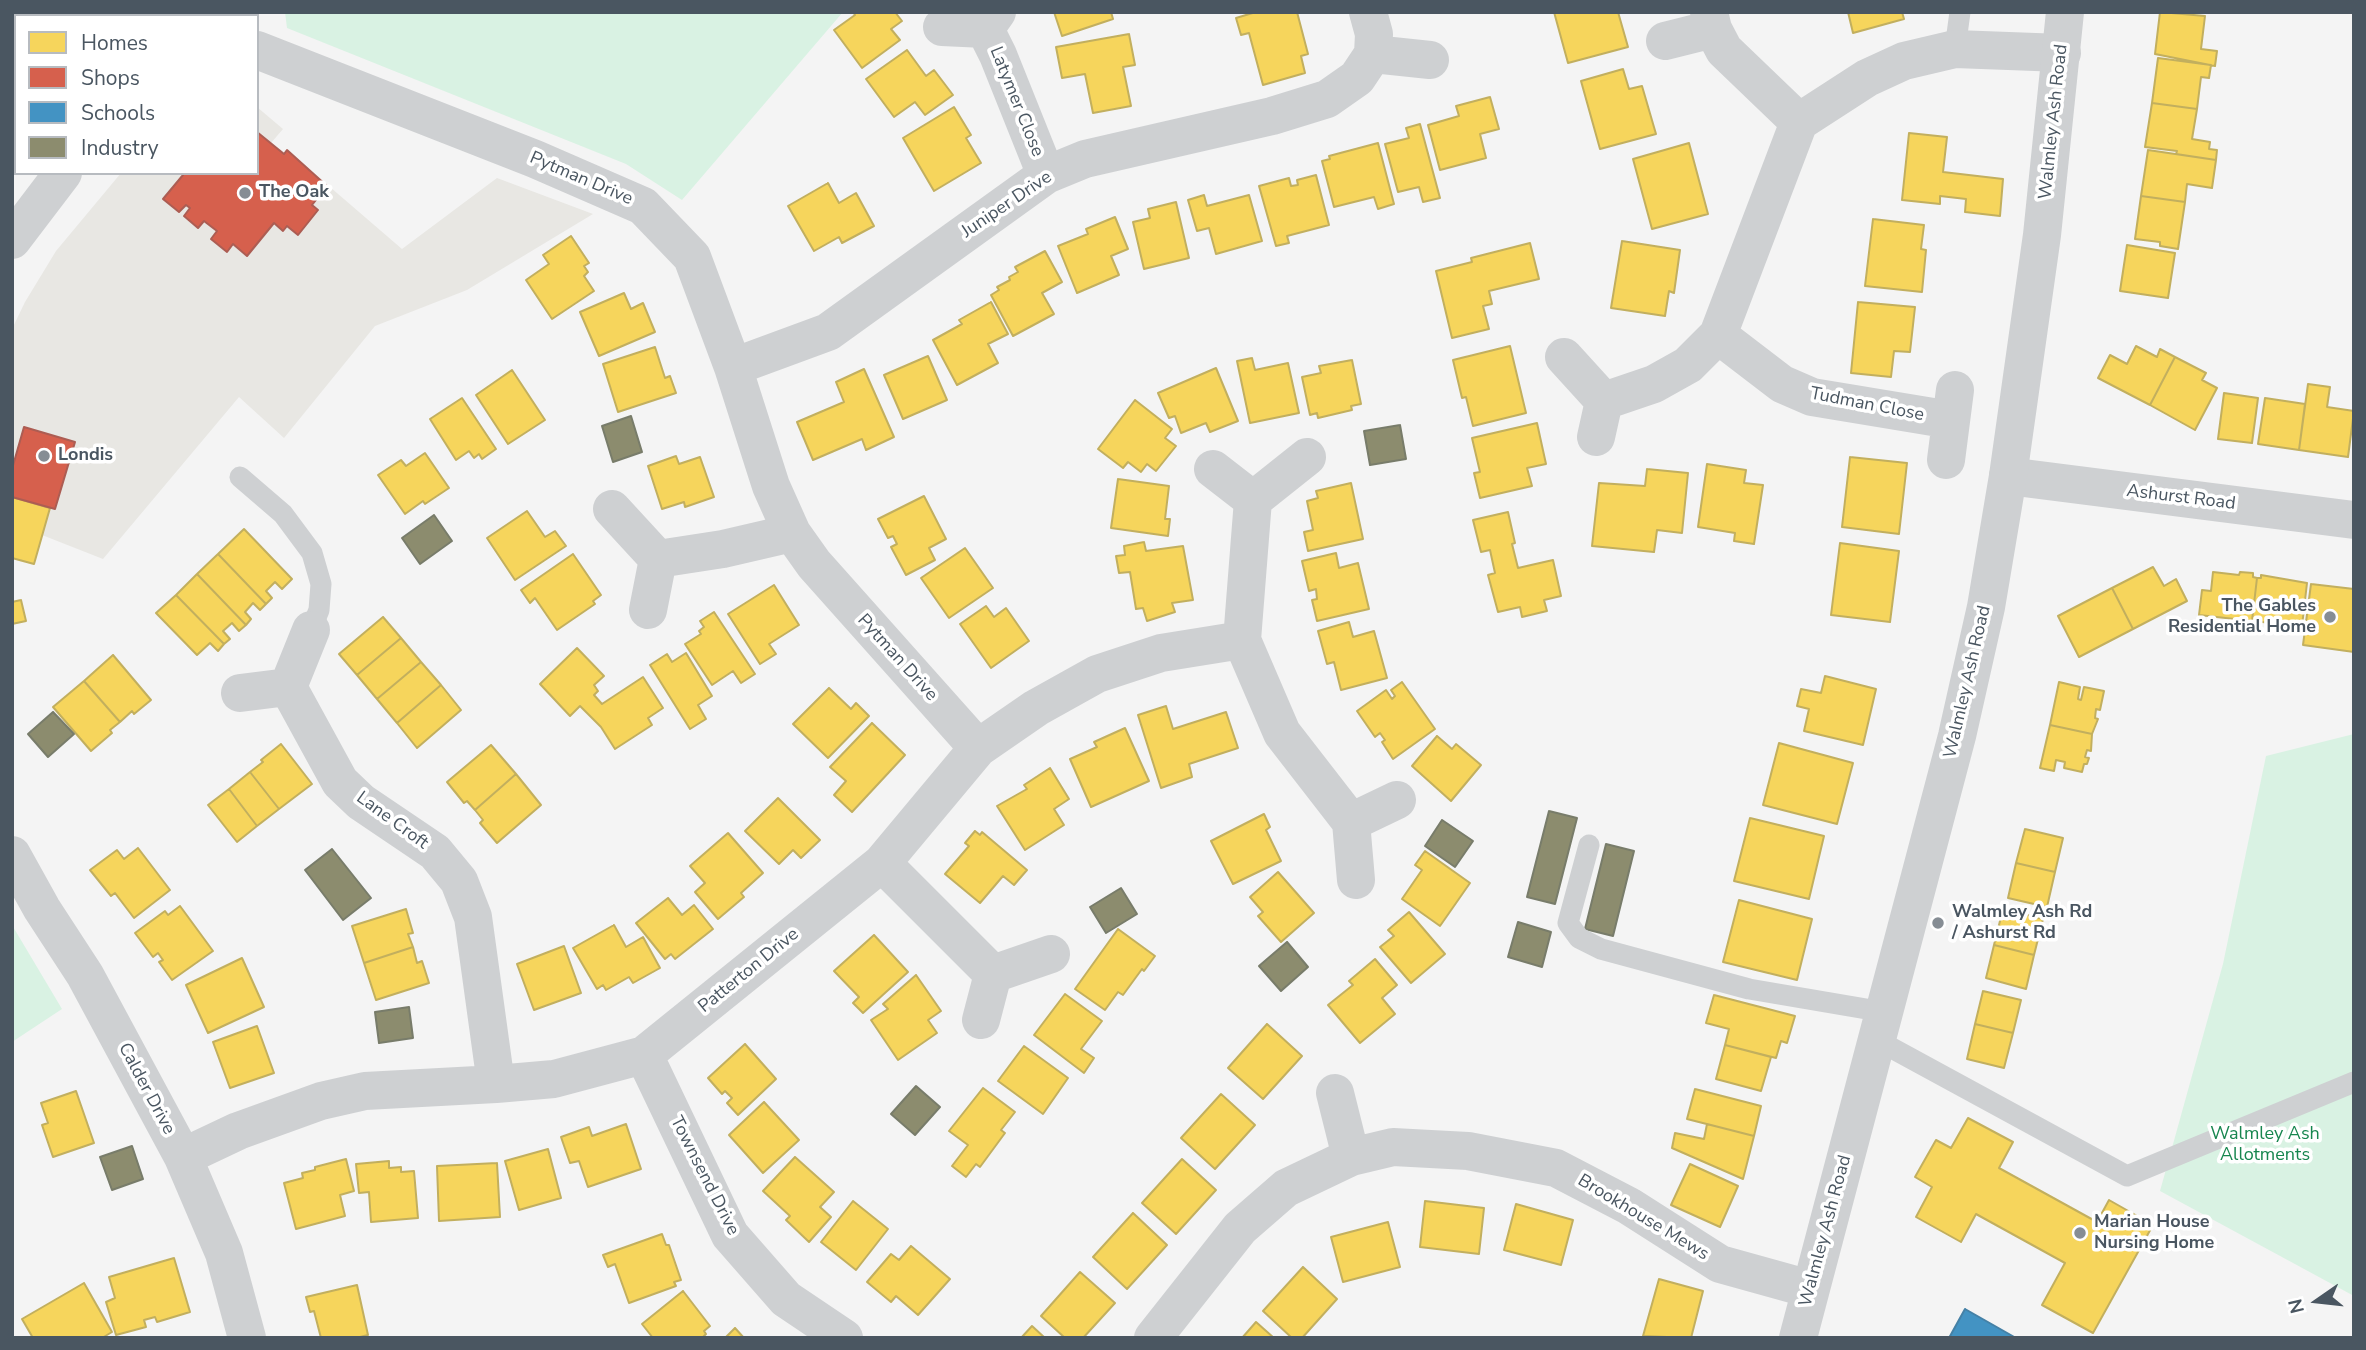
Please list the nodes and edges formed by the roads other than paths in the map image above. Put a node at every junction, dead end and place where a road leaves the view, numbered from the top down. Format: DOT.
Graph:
graph roads {
  1 [pos="1368,12"];
  2 [pos="2065,12"];
  3 [pos="1711,20"];
  4 [pos="991,21"];
  5 [pos="942,27"];
  6 [pos="1957,31"];
  7 [pos="1665,41"];
  8 [pos="259,51"];
  9 [pos="2062,53"];
  10 [pos="1373,54"];
  11 [pos="1430,60"];
  12 [pos="1799,122"];
  13 [pos="1046,175"];
  14 [pos="54,176"];
  15 [pos="12,240"];
  16 [pos="1718,335"];
  17 [pos="1564,357"];
  18 [pos="733,367"];
  19 [pos="1307,457"];
  20 [pos="1946,460"];
  21 [pos="1213,469"];
  22 [pos="2008,476"];
  23 [pos="240,477"];
  24 [pos="1253,500"];
  25 [pos="612,509"];
  26 [pos="2354,520"];
  27 [pos="792,533"];
  28 [pos="658,559"];
  29 [pos="648,610"];
  30 [pos="311,629"];
  31 [pos="1242,639"];
  32 [pos="288,687"];
  33 [pos="240,693"];
  34 [pos="978,748"];
  35 [pos="1397,800"];
  36 [pos="1351,822"];
  37 [pos="1589,845"];
  38 [pos="882,863"];
  39 [pos="17,874"];
  40 [pos="1356,880"];
  41 [pos="1051,954"];
  42 [pos="993,974"];
  43 [pos="981,1020"];
  44 [pos="1880,1026"];
  45 [pos="644,1055"];
  46 [pos="2354,1082"];
  47 [pos="496,1084"];
  48 [pos="1335,1093"];
  49 [pos="183,1157"];
  50 [pos="1351,1157"];
  51 [pos="1810,1289"];
  52 [pos="247,1338"];
  53 [pos="844,1338"];
  54 [pos="1153,1338"];
  55 [pos="1798,1338"];
  1 -- 10 [label="street"];
  2 -- 9 [label="street, Walmley Ash Road"];
  3 -- 7 [label="street"];
  3 -- 12 [label="street"];
  4 -- 5 [label="street, Latymer Close"];
  4 -- 13 [label="street, Latymer Close"];
  6 -- 9 [label="street"];
  6 -- 12 [label="street"];
  8 -- 18 [label="street, Pytman Drive"];
  9 -- 22 [label="street, Walmley Ash Road"];
  10 -- 11 [label="street"];
  10 -- 13 [label="street, Juniper Drive"];
  12 -- 16 [label="street"];
  13 -- 18 [label="street, Juniper Drive"];
  14 -- 15 [label="street"];
  16 -- 17 [label="street"];
  16 -- 20 [label="street, Tudman Close"];
  18 -- 27 [label="street, Pytman Drive"];
  19 -- 24 [label="street"];
  21 -- 24 [label="street"];
  22 -- 26 [label="street, Ashurst Road"];
  22 -- 44 [label="street, Walmley Ash Road"];
  23 -- 30 [label="lane"];
  24 -- 31 [label="street"];
  25 -- 28 [label="street"];
  27 -- 28 [label="street"];
  27 -- 34 [label="street, Pytman Drive"];
  28 -- 29 [label="street"];
  30 -- 32 [label="street"];
  31 -- 34 [label="street, Patterton Drive"];
  31 -- 36 [label="street"];
  32 -- 33 [label="street"];
  32 -- 47 [label="street, Lane Croft"];
  34 -- 38 [label="street, Patterton Drive"];
  35 -- 36 [label="street"];
  36 -- 40 [label="street"];
  37 -- 44 [label="lane"];
  38 -- 42 [label="street"];
  38 -- 45 [label="street, Patterton Drive"];
  39 -- 49 [label="street, Calder Drive"];
  41 -- 42 [label="street"];
  42 -- 43 [label="street"];
  44 -- 46 [label="lane"];
  44 -- 51 [label="street, Walmley Ash Road"];
  45 -- 47 [label="street, Patterton Drive"];
  45 -- 53 [label="street, Townsend Drive"];
  47 -- 49 [label="street, Patterton Drive"];
  48 -- 50 [label="street"];
  49 -- 52 [label="street, Calder Drive"];
  50 -- 51 [label="street, Brookhouse Mews"];
  50 -- 54 [label="street, Brookhouse Mews"];
  51 -- 55 [label="street, Walmley Ash Road"];
}
